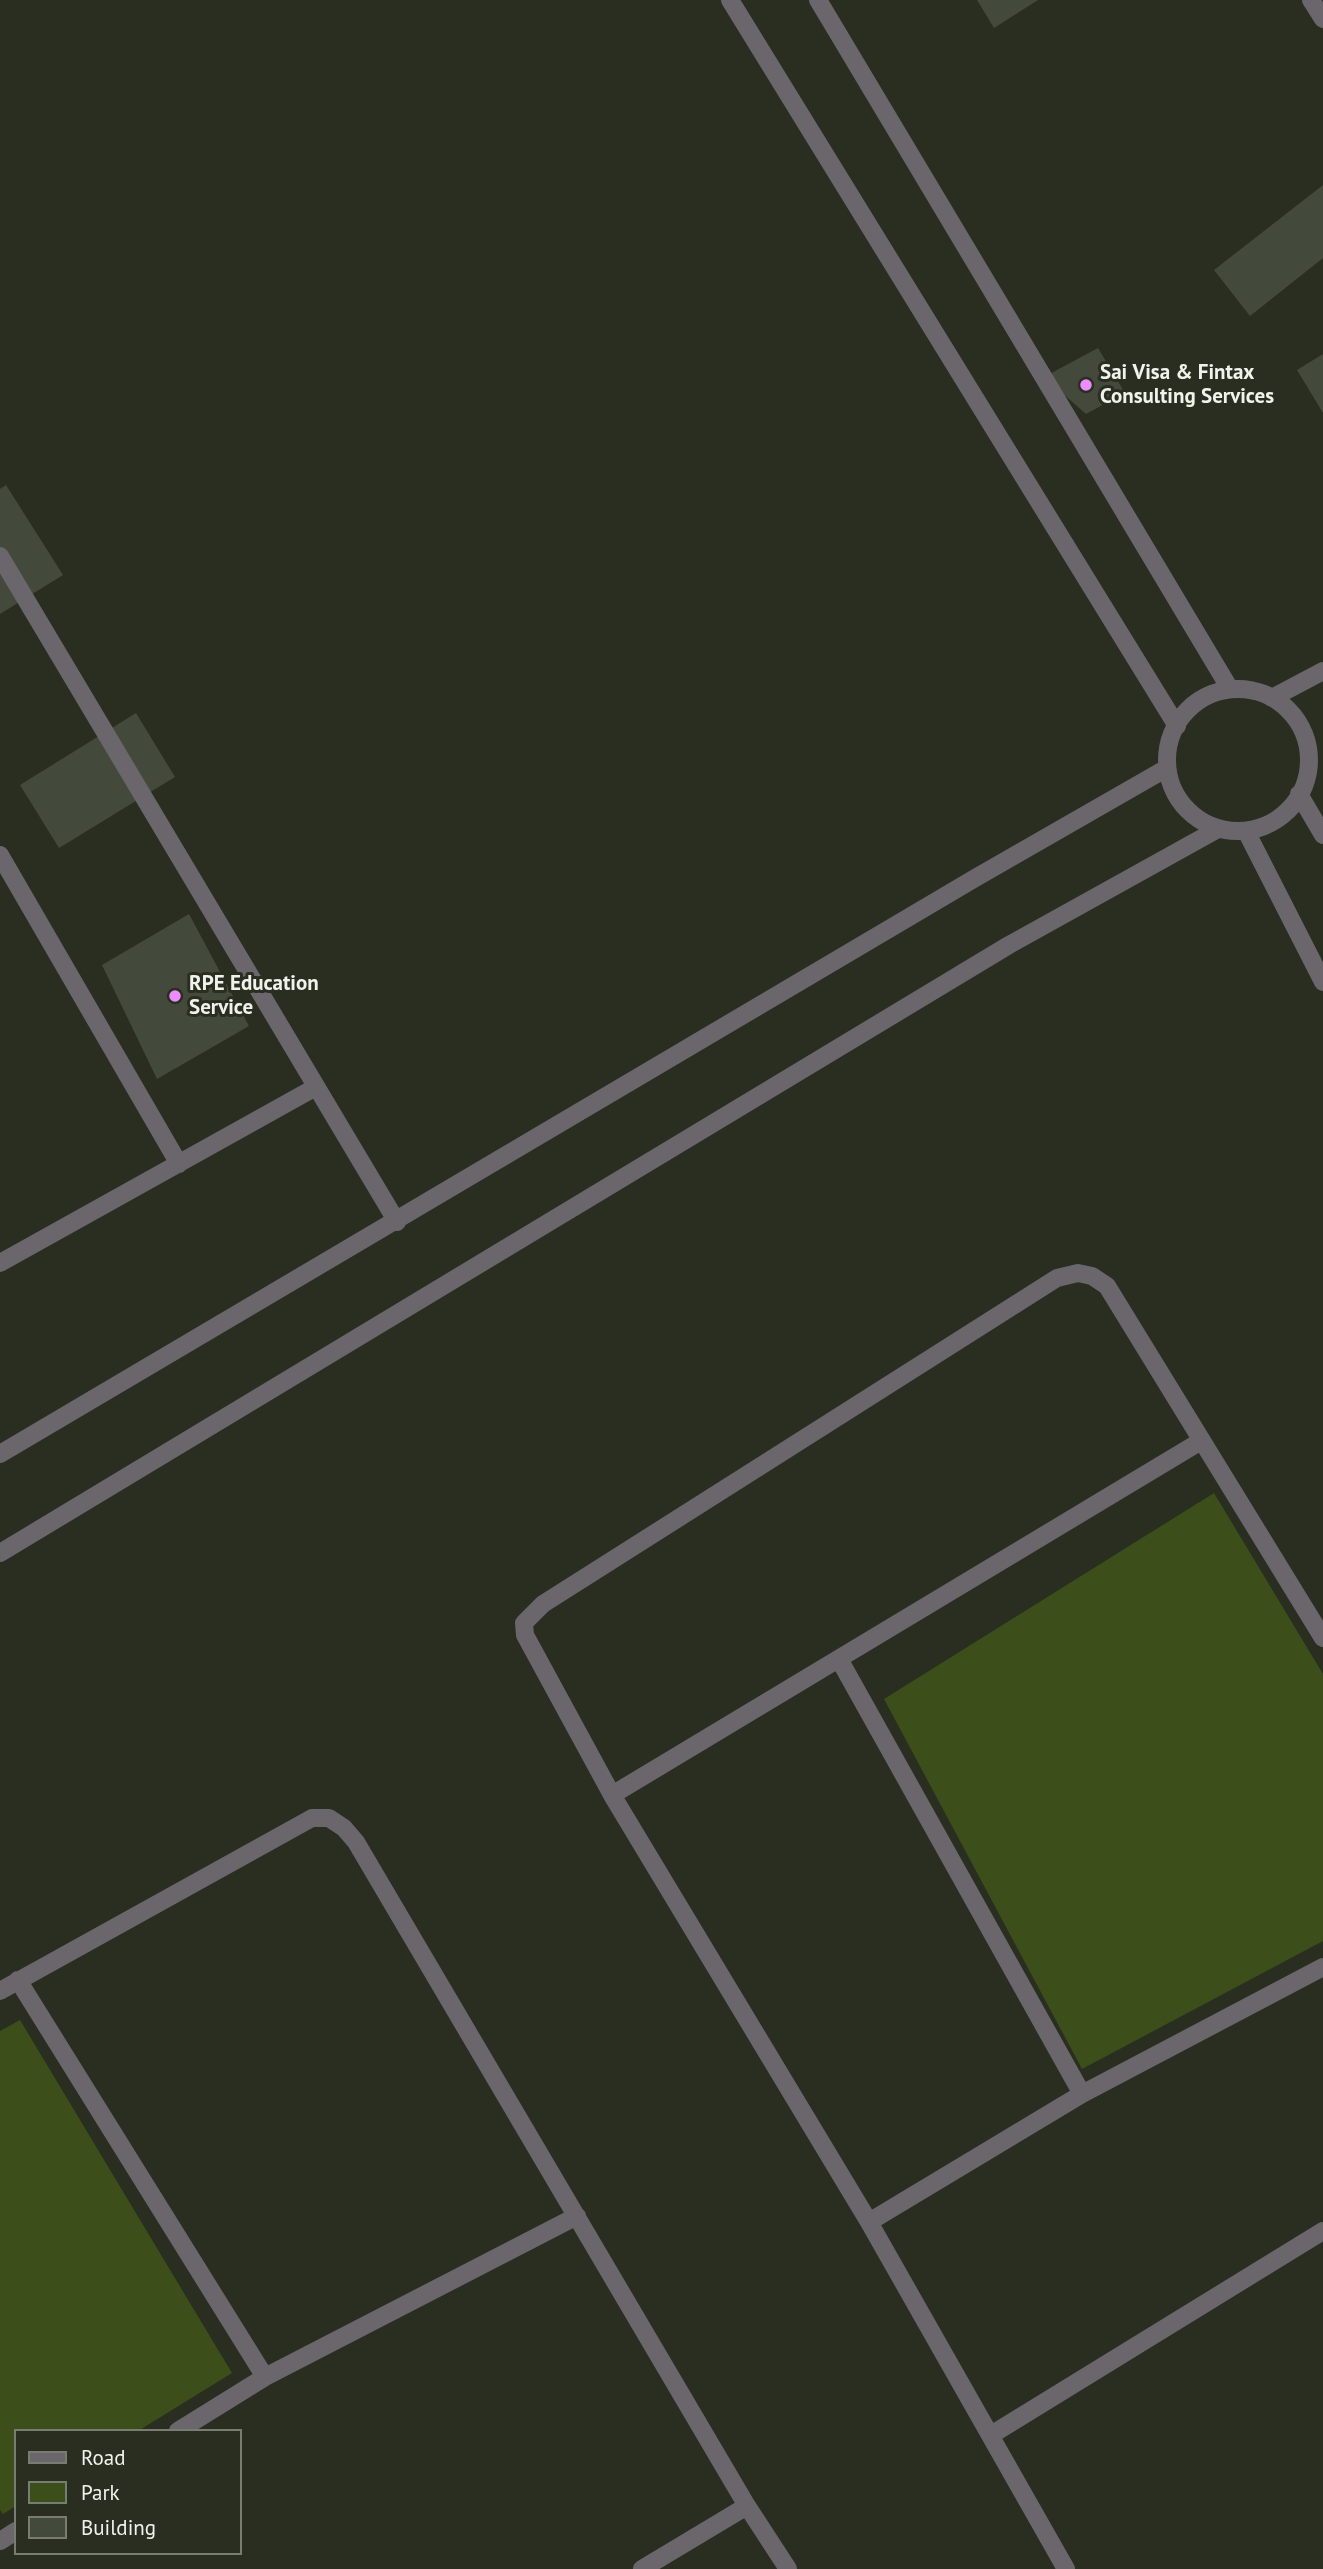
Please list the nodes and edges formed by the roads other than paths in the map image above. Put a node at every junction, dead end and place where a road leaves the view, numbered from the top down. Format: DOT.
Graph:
graph roads {
  1 [pos="730,0"];
  2 [pos="818,0"];
  3 [pos="1311,0"];
  4 [pos="1323,19"];
  5 [pos="0,556"];
  6 [pos="1323,671"];
  7 [pos="1230,689"];
  8 [pos="1272,698"];
  9 [pos="1177,726"];
  10 [pos="1316,758"];
  11 [pos="1167,768"];
  12 [pos="1300,794"];
  13 [pos="1218,829"];
  14 [pos="1246,831"];
  15 [pos="1323,835"];
  16 [pos="0,855"];
  17 [pos="1323,982"];
  18 [pos="316,1087"];
  19 [pos="179,1164"];
  20 [pos="397,1222"];
  21 [pos="0,1264"];
  22 [pos="1201,1441"];
  23 [pos="0,1454"];
  24 [pos="0,1553"];
  25 [pos="1323,1638"];
  26 [pos="839,1659"];
  27 [pos="612,1795"];
  28 [pos="1323,1967"];
  29 [pos="18,1980"];
  30 [pos="0,1991"];
  31 [pos="1082,2094"];
  32 [pos="578,2216"];
  33 [pos="869,2222"];
  34 [pos="1323,2231"];
  35 [pos="265,2377"];
  36 [pos="181,2429"];
  37 [pos="992,2435"];
  38 [pos="747,2506"];
  39 [pos="642,2569"];
  40 [pos="788,2569"];
  41 [pos="1066,2569"];
  1 -- 9 [label="street"];
  2 -- 7 [label="street"];
  3 -- 4 [label="street"];
  5 -- 18 [label="street"];
  6 -- 8 [label="street"];
  7 -- 8 [label="street"];
  7 -- 9 [label="street"];
  8 -- 10 [label="street"];
  9 -- 11 [label="street"];
  10 -- 12 [label="street"];
  11 -- 13 [label="street"];
  11 -- 20 [label="street"];
  12 -- 14 [label="street"];
  12 -- 15 [label="street"];
  13 -- 14 [label="street"];
  13 -- 24 [label="street"];
  14 -- 17 [label="street"];
  16 -- 19 [label="street"];
  18 -- 19 [label="street"];
  18 -- 20 [label="street"];
  19 -- 21 [label="street"];
  20 -- 23 [label="street"];
  22 -- 25 [label="street"];
  22 -- 26 [label="street"];
  22 -- 27 [label="street"];
  26 -- 27 [label="street"];
  26 -- 31 [label="street"];
  27 -- 33 [label="street"];
  28 -- 31 [label="street"];
  29 -- 30 [label="street"];
  29 -- 32 [label="street"];
  29 -- 35 [label="street"];
  31 -- 33 [label="street"];
  32 -- 35 [label="street"];
  32 -- 38 [label="street"];
  33 -- 37 [label="street"];
  34 -- 37 [label="street"];
  35 -- 36 [label="street"];
  37 -- 41 [label="street"];
  38 -- 39 [label="street"];
  38 -- 40 [label="street"];
}
